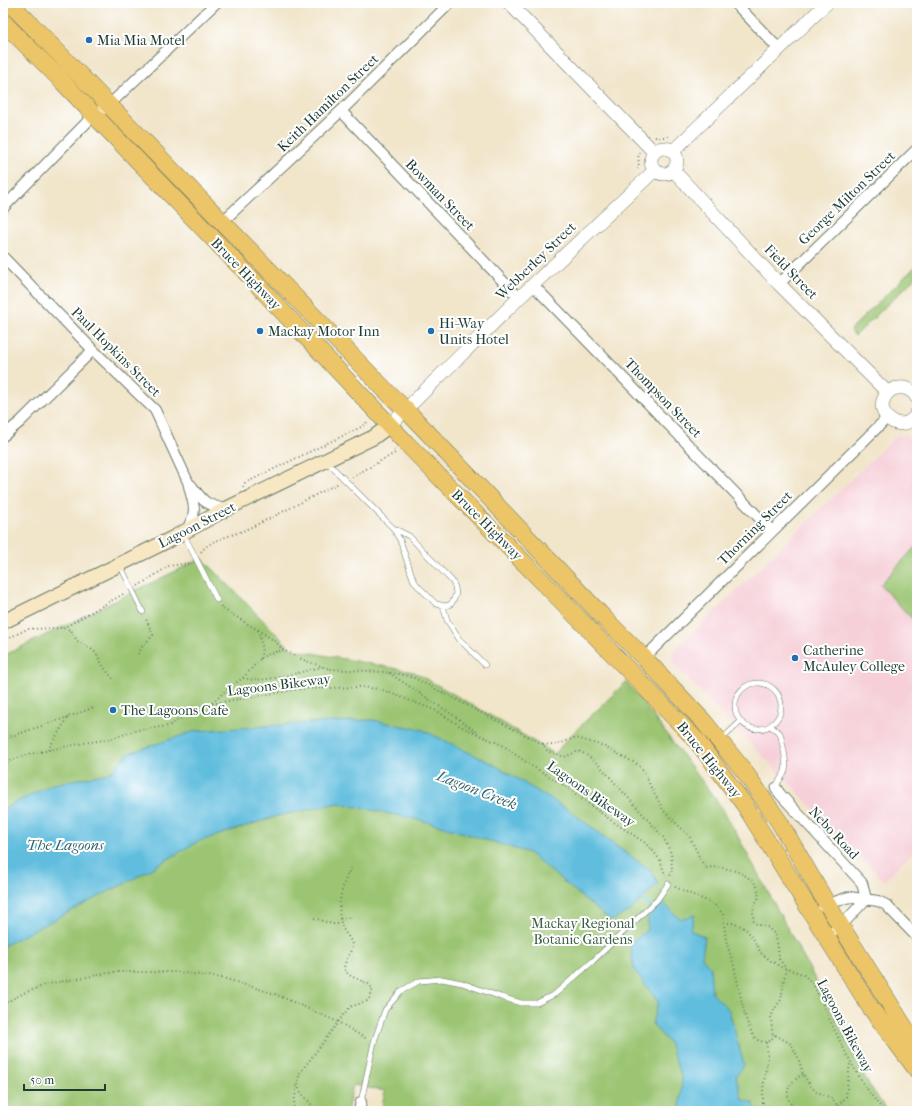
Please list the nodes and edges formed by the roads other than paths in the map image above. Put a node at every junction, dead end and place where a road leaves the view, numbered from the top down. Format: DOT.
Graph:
graph roads {
  1 [pos="10,3"];
  2 [pos="216,3"];
  3 [pos="450,3"];
  4 [pos="509,3"];
  5 [pos="735,3"];
  6 [pos="827,3"];
  7 [pos="3,22"];
  8 [pos="779,49"];
  9 [pos="108,105"];
  10 [pos="341,112"];
  11 [pos="94,116"];
  12 [pos="917,149"];
  13 [pos="673,151"];
  14 [pos="654,152"];
  15 [pos="673,170"];
  16 [pos="654,171"];
  17 [pos="3,208"];
  18 [pos="222,222"];
  19 [pos="3,257"];
  20 [pos="779,284"];
  21 [pos="533,285"];
  22 [pos="519,298"];
  23 [pos="93,350"];
  24 [pos="888,393"];
  25 [pos="916,394"];
  26 [pos="406,410"];
  27 [pos="887,418"];
  28 [pos="916,418"];
  29 [pos="390,425"];
  30 [pos="3,436"];
  31 [pos="326,460"];
  32 [pos="188,482"];
  33 [pos="226,509"];
  34 [pos="393,528"];
  35 [pos="185,531"];
  36 [pos="772,531"];
  37 [pos="120,564"];
  38 [pos="216,600"];
  39 [pos="443,606"];
  40 [pos="143,612"];
  41 [pos="3,622"];
  42 [pos="644,658"];
  43 [pos="485,665"];
  44 [pos="740,722"];
  45 [pos="770,726"];
  46 [pos="719,741"];
  47 [pos="776,788"];
  48 [pos="668,884"];
  49 [pos="866,899"];
  50 [pos="827,904"];
  51 [pos="810,911"];
  52 [pos="841,926"];
  53 [pos="825,937"];
  54 [pos="917,937"];
  55 [pos="917,1043"];
  56 [pos="917,1070"];
  57 [pos="360,1107"];
  1 -- 9 [label="highway, Bruce Highway"];
  2 -- 9 [label="street"];
  3 -- 10 [label="street, Keith Hamilton Street"];
  4 -- 14 [label="street"];
  5 -- 8 [label="street"];
  6 -- 8 [label="street"];
  7 -- 11 [label="highway, Bruce Highway"];
  8 -- 13 [label="street"];
  9 -- 11 [label="street"];
  9 -- 18 [label="highway, Bruce Highway"];
  10 -- 18 [label="street, Keith Hamilton Street"];
  10 -- 22 [label="street, Bowman Street"];
  11 -- 17 [label="street"];
  11 -- 29 [label="highway, Bruce Highway"];
  12 -- 20 [label="street, George Milton Street"];
  13 -- 14 [label="street"];
  13 -- 15 [label="street"];
  14 -- 16 [label="street"];
  15 -- 16 [label="street"];
  15 -- 20 [label="street, Field Street"];
  16 -- 21 [label="street, Webberley Street"];
  18 -- 26 [label="highway, Bruce Highway"];
  19 -- 23 [label="street, Paul Hopkins Street"];
  20 -- 24 [label="street, Field Street"];
  21 -- 22 [label="street, Webberley Street"];
  21 -- 36 [label="street, Thompson Street"];
  22 -- 26 [label="street, Webberley Street"];
  23 -- 30 [label="street"];
  23 -- 32 [label="street, Paul Hopkins Street"];
  24 -- 25 [label="street"];
  24 -- 27 [label="street"];
  26 -- 29 [label="street, Webberley Street"];
  26 -- 42 [label="highway, Bruce Highway"];
  27 -- 28 [label="street"];
  27 -- 36 [label="street, Thorning Street"];
  29 -- 31 [label="main road, Lagoon Street"];
  29 -- 51 [label="highway, Bruce Highway"];
  31 -- 33 [label="main road, Lagoon Street"];
  31 -- 34 [label="lane"];
  32 -- 33 [label="street, Paul Hopkins Street"];
  32 -- 35 [label="street, Paul Hopkins Street"];
  33 -- 35 [label="main road, Lagoon Street"];
  34 -- 39 [label="lane"];
  34 -- 39 [label="lane"];
  35 -- 37 [label="main road, Lagoon Street"];
  35 -- 38 [label="lane"];
  36 -- 42 [label="street, Thorning Street"];
  37 -- 40 [label="lane"];
  37 -- 41 [label="main road, Lagoon Street"];
  39 -- 43 [label="lane"];
  42 -- 46 [label="highway, Bruce Highway"];
  44 -- 45 [label="lane"];
  44 -- 45 [label="lane"];
  44 -- 46 [label="lane"];
  45 -- 47 [label="lane"];
  46 -- 50 [label="highway, Bruce Highway"];
  47 -- 49 [label="street, Nebo Road"];
  48 -- 57 [label="lane"];
  49 -- 50 [label="street"];
  49 -- 52 [label="street"];
  49 -- 54 [label="street"];
  50 -- 51 [label="street"];
  50 -- 52 [label="highway, Bruce Highway"];
  51 -- 53 [label="highway, Bruce Highway"];
  52 -- 53 [label="street"];
  52 -- 55 [label="highway, Bruce Highway"];
  53 -- 56 [label="highway, Bruce Highway"];
}
